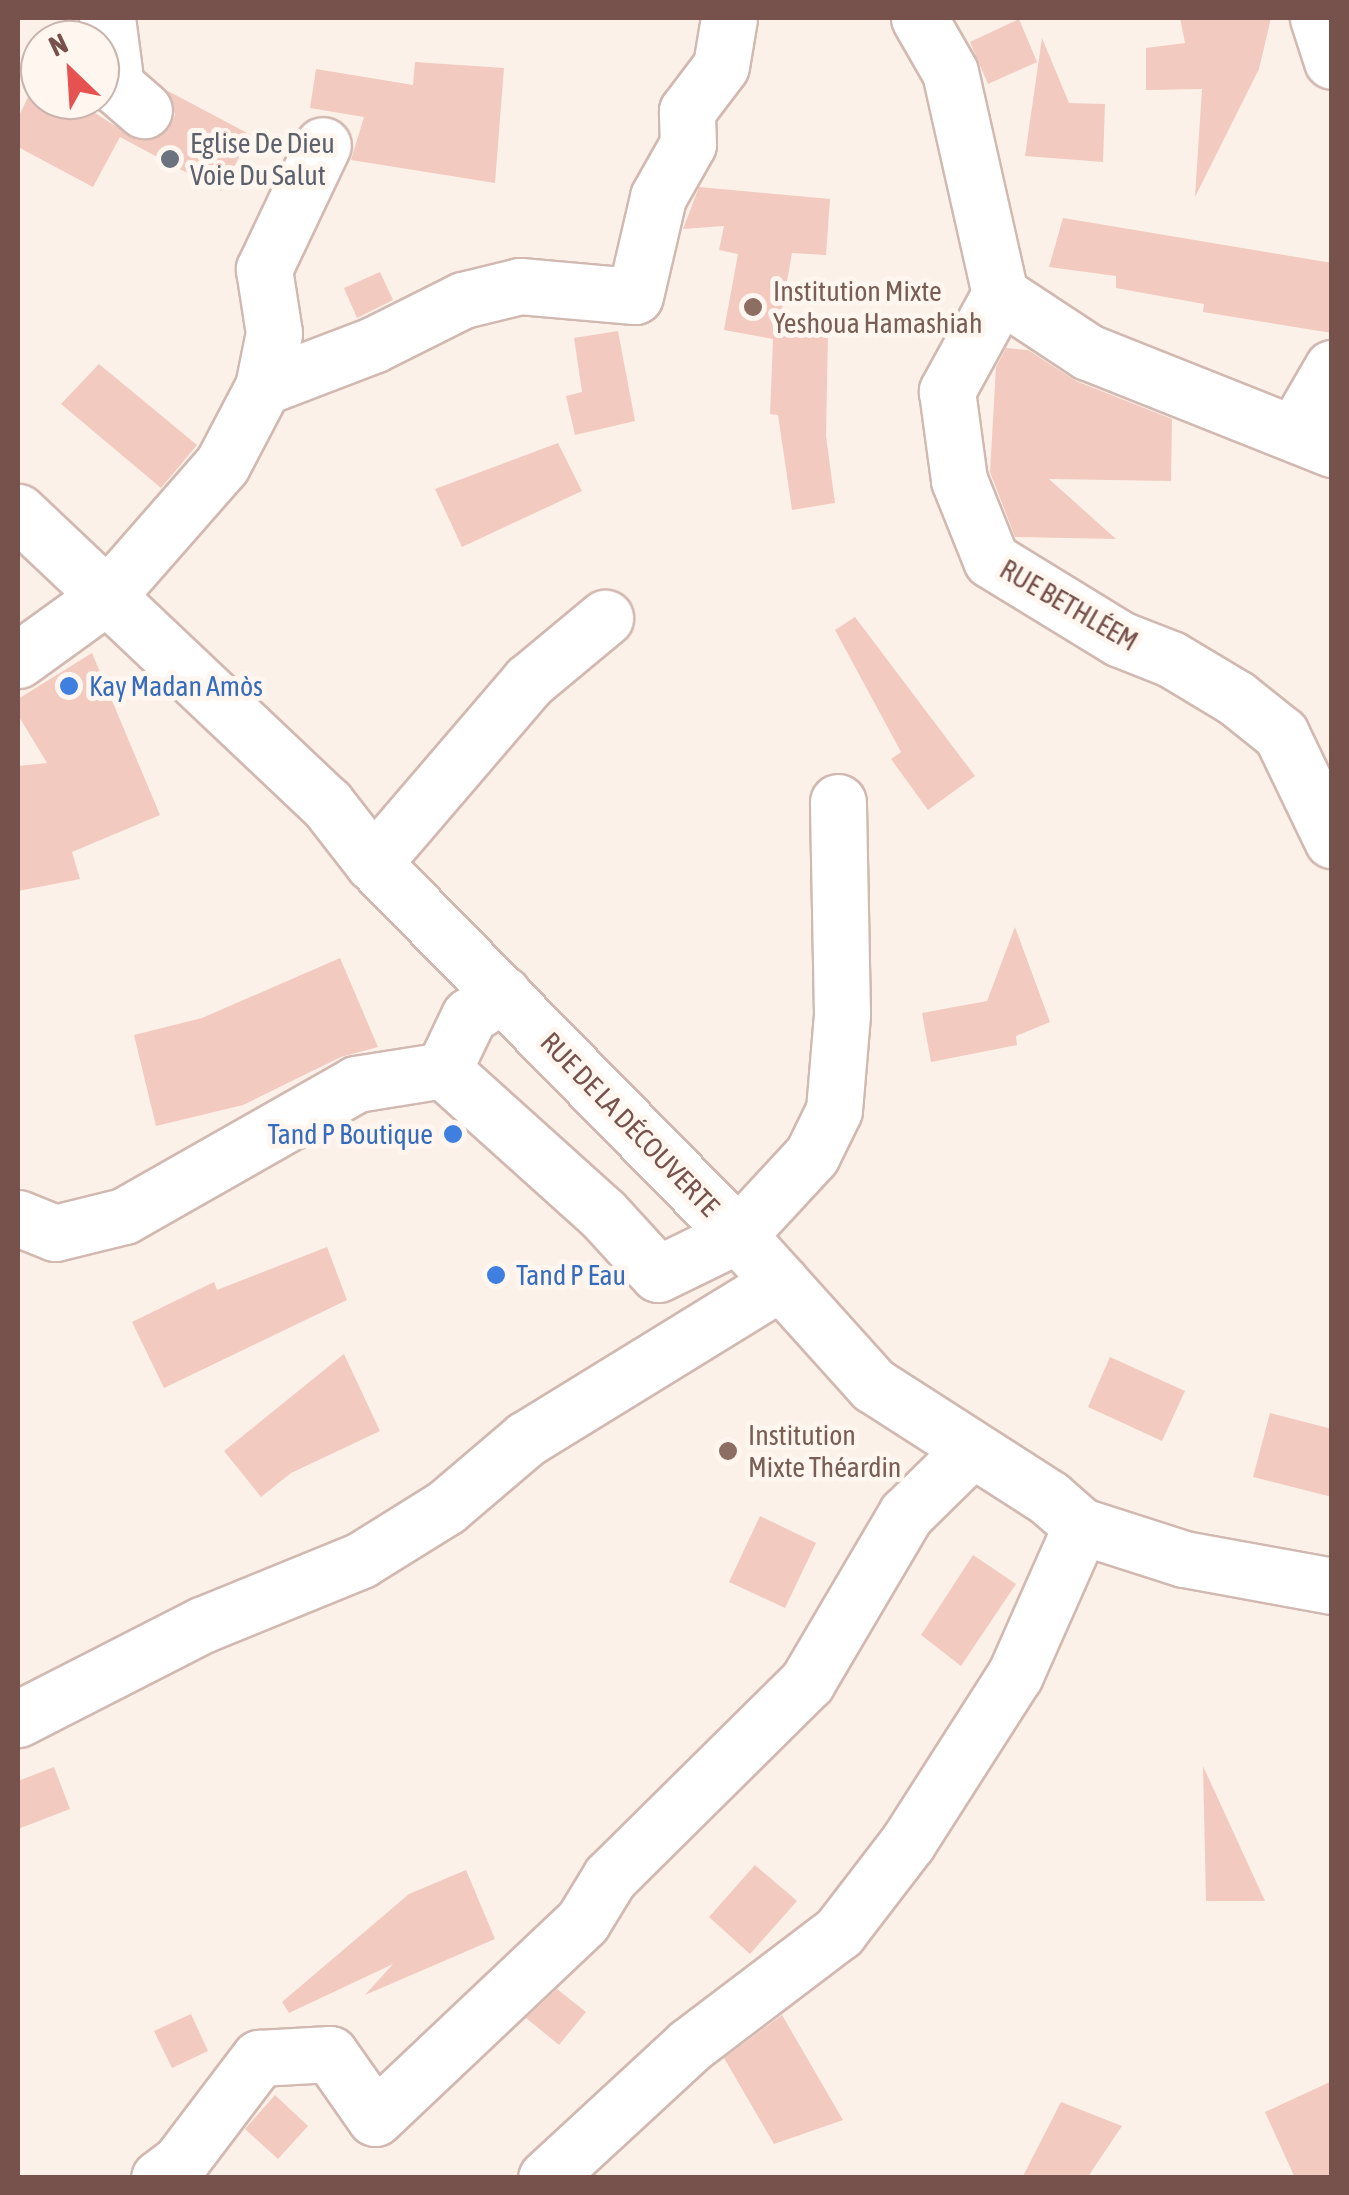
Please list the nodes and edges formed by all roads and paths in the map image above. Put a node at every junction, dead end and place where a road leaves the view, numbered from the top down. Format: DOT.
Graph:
graph roads {
  1 [pos="107,18"];
  2 [pos="728,18"];
  3 [pos="919,18"];
  4 [pos="1318,18"];
  5 [pos="1332,61"];
  6 [pos="144,110"];
  7 [pos="323,145"];
  8 [pos="1000,294"];
  9 [pos="1332,368"];
  10 [pos="264,387"];
  11 [pos="1314,440"];
  12 [pos="18,512"];
  13 [pos="108,595"];
  14 [pos="605,618"];
  15 [pos="18,660"];
  16 [pos="838,802"];
  17 [pos="1332,840"];
  18 [pos="373,863"];
  19 [pos="503,994"];
  20 [pos="443,1070"];
  21 [pos="738,1235"];
  22 [pos="30,1238"];
  23 [pos="782,1282"];
  24 [pos="968,1452"];
  25 [pos="1081,1526"];
  26 [pos="1332,1586"];
  27 [pos="18,1719"];
  28 [pos="159,2178"];
  29 [pos="546,2178"];
  1 -- 6 [label="street"];
  2 -- 10 [label="street"];
  3 -- 8 [label="street"];
  4 -- 5 [label="street"];
  7 -- 10 [label="street"];
  8 -- 11 [label="street"];
  8 -- 17 [label="street, RUE BETHLÉEM"];
  9 -- 11 [label="street"];
  10 -- 13 [label="street"];
  12 -- 13 [label="street, RUE DE LA DÉCOUVERTE"];
  13 -- 15 [label="street"];
  13 -- 18 [label="street, RUE DE LA DÉCOUVERTE"];
  14 -- 18 [label="street"];
  16 -- 21 [label="street"];
  18 -- 19 [label="street, RUE DE LA DÉCOUVERTE"];
  19 -- 20 [label="street"];
  19 -- 21 [label="street, RUE DE LA DÉCOUVERTE"];
  20 -- 21 [label="street"];
  20 -- 22 [label="street"];
  21 -- 23 [label="street, RUE DE LA DÉCOUVERTE"];
  23 -- 24 [label="street, RUE DE LA DÉCOUVERTE"];
  23 -- 27 [label="street"];
  24 -- 25 [label="street, RUE DE LA DÉCOUVERTE"];
  24 -- 28 [label="street"];
  25 -- 26 [label="street, RUE DE LA DÉCOUVERTE"];
  25 -- 29 [label="street"];
}
